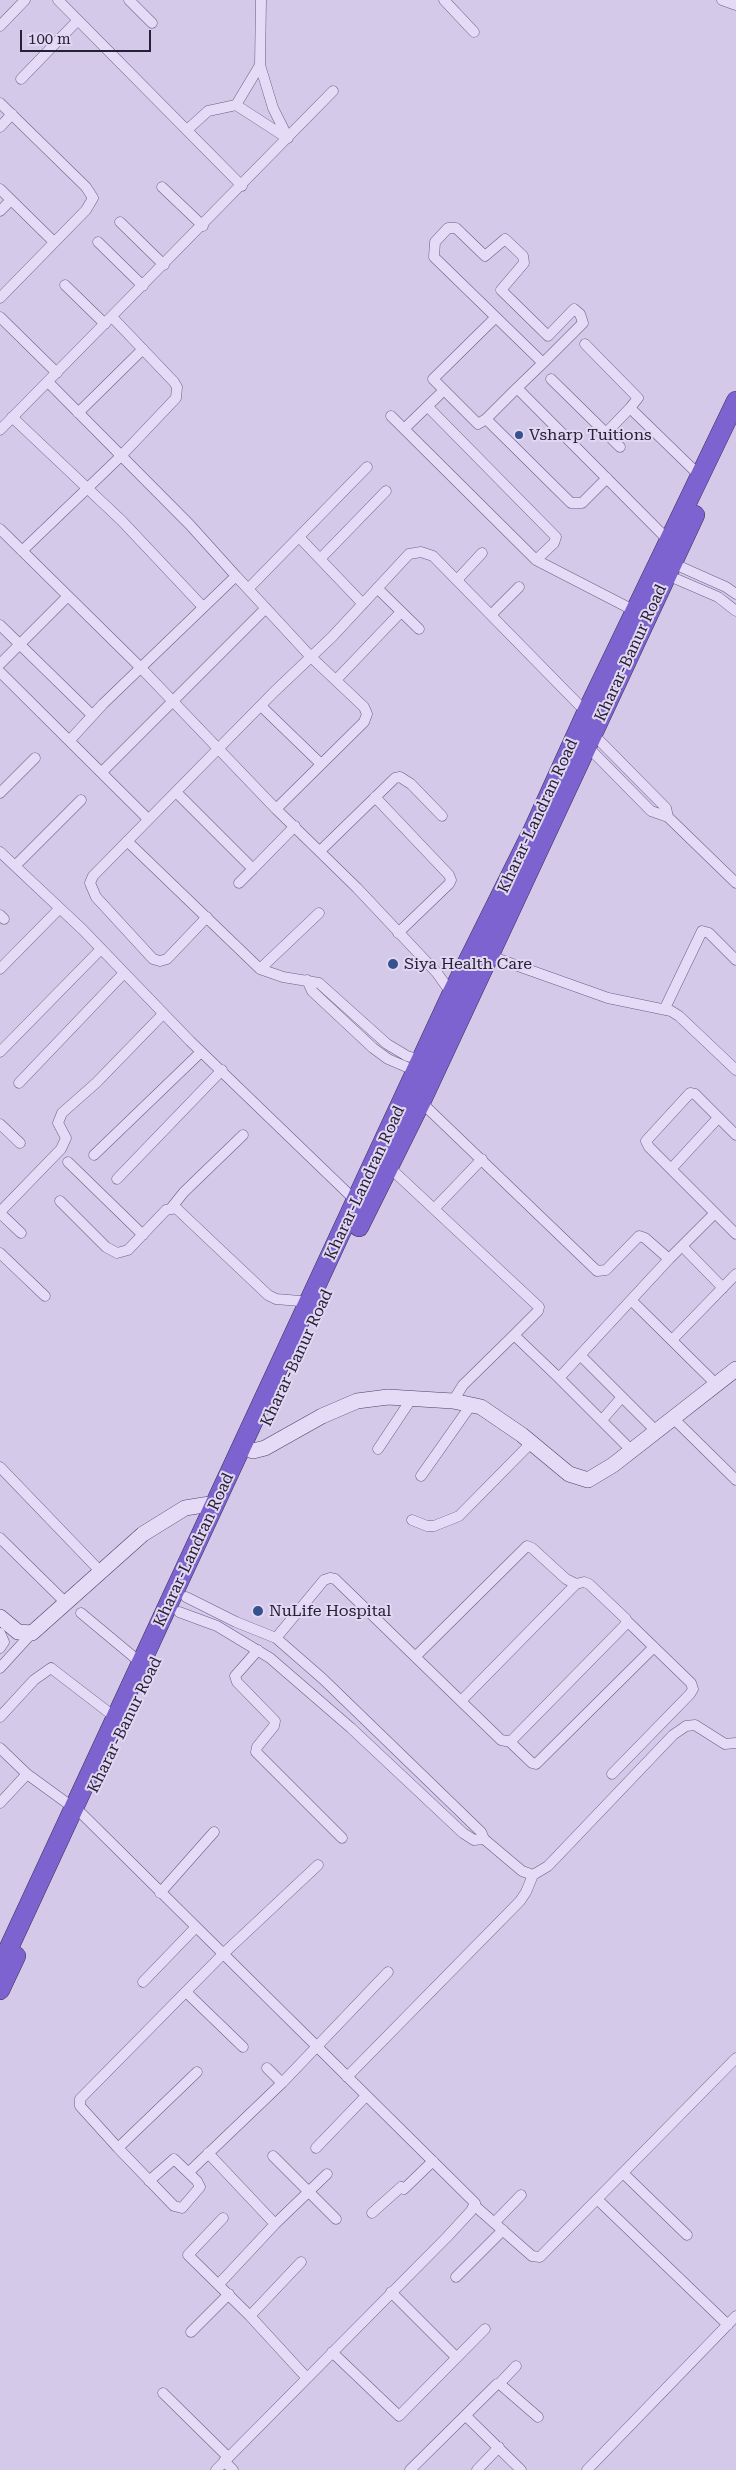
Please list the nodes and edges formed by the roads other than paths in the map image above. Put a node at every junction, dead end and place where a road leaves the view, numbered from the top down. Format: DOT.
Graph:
graph roads {
  1 [pos="25,0"];
  2 [pos="58,0"];
  3 [pos="129,0"];
  4 [pos="261,0"];
  5 [pos="444,0"];
  6 [pos="722,0"];
  7 [pos="736,5"];
  8 [pos="78,20"];
  9 [pos="152,23"];
  10 [pos="0,26"];
  11 [pos="474,32"];
  12 [pos="260,64"];
  13 [pos="21,79"];
  14 [pos="333,91"];
  15 [pos="0,103"];
  16 [pos="236,105"];
  17 [pos="12,114"];
  18 [pos="0,127"];
  19 [pos="187,130"];
  20 [pos="288,138"];
  21 [pos="242,186"];
  22 [pos="162,187"];
  23 [pos="0,189"];
  24 [pos="11,200"];
  25 [pos="0,211"];
  26 [pos="120,222"];
  27 [pos="203,226"];
  28 [pos="54,242"];
  29 [pos="98,242"];
  30 [pos="164,265"];
  31 [pos="65,285"];
  32 [pos="143,286"];
  33 [pos="0,298"];
  34 [pos="0,317"];
  35 [pos="495,318"];
  36 [pos="109,321"];
  37 [pos="585,344"];
  38 [pos="143,349"];
  39 [pos="543,363"];
  40 [pos="57,373"];
  41 [pos="551,379"];
  42 [pos="48,382"];
  43 [pos="517,388"];
  44 [pos="439,395"];
  45 [pos="736,402"];
  46 [pos="428,407"];
  47 [pos="630,408"];
  48 [pos="78,413"];
  49 [pos="391,416"];
  50 [pos="486,419"];
  51 [pos="5,421"];
  52 [pos="736,428"];
  53 [pos="404,429"];
  54 [pos="606,433"];
  55 [pos="620,448"];
  56 [pos="121,456"];
  57 [pos="367,467"];
  58 [pos="700,476"];
  59 [pos="607,478"];
  60 [pos="88,488"];
  61 [pos="386,491"];
  62 [pos="0,529"];
  63 [pos="299,537"];
  64 [pos="668,540"];
  65 [pos="22,551"];
  66 [pos="482,553"];
  67 [pos="320,559"];
  68 [pos="536,560"];
  69 [pos="669,569"];
  70 [pos="236,576"];
  71 [pos="457,580"];
  72 [pos="519,587"];
  73 [pos="377,588"];
  74 [pos="248,589"];
  75 [pos="736,594"];
  76 [pos="68,597"];
  77 [pos="363,604"];
  78 [pos="203,607"];
  79 [pos="266,608"];
  80 [pos="635,611"];
  81 [pos="736,611"];
  82 [pos="401,612"];
  83 [pos="491,616"];
  84 [pos="0,625"];
  85 [pos="419,629"];
  86 [pos="20,644"];
  87 [pos="311,657"];
  88 [pos="0,664"];
  89 [pos="141,668"];
  90 [pos="0,672"];
  91 [pos="336,680"];
  92 [pos="172,701"];
  93 [pos="261,706"];
  94 [pos="92,715"];
  95 [pos="591,729"];
  96 [pos="70,740"];
  97 [pos="218,750"];
  98 [pos="35,758"];
  99 [pos="322,764"];
  100 [pos="102,772"];
  101 [pos="176,792"];
  102 [pos="0,793"];
  103 [pos="375,797"];
  104 [pos="81,800"];
  105 [pos="276,809"];
  106 [pos="442,816"];
  107 [pos="148,819"];
  108 [pos="295,826"];
  109 [pos="127,842"];
  110 [pos="320,851"];
  111 [pos="0,852"];
  112 [pos="15,866"];
  113 [pos="253,869"];
  114 [pos="239,883"];
  115 [pos="736,883"];
  116 [pos="59,909"];
  117 [pos="319,913"];
  118 [pos="207,917"];
  119 [pos="398,933"];
  120 [pos="101,949"];
  121 [pos="490,956"];
  122 [pos="736,960"];
  123 [pos="0,969"];
  124 [pos="260,969"];
  125 [pos="124,973"];
  126 [pos="460,996"];
  127 [pos="665,1008"];
  128 [pos="163,1014"];
  129 [pos="0,1052"];
  130 [pos="201,1052"];
  131 [pos="419,1066"];
  132 [pos="222,1070"];
  133 [pos="736,1070"];
  134 [pos="18,1083"];
  135 [pos="421,1102"];
  136 [pos="718,1118"];
  137 [pos="0,1124"];
  138 [pos="242,1135"];
  139 [pos="736,1135"];
  140 [pos="20,1143"];
  141 [pos="94,1155"];
  142 [pos="482,1159"];
  143 [pos="68,1162"];
  144 [pos="389,1167"];
  145 [pos="672,1168"];
  146 [pos="117,1179"];
  147 [pos="60,1201"];
  148 [pos="362,1205"];
  149 [pos="172,1208"];
  150 [pos="434,1209"];
  151 [pos="0,1212"];
  152 [pos="715,1213"];
  153 [pos="20,1233"];
  154 [pos="736,1234"];
  155 [pos="143,1235"];
  156 [pos="682,1246"];
  157 [pos="0,1253"];
  158 [pos="669,1259"];
  159 [pos="736,1274"];
  160 [pos="723,1288"];
  161 [pos="44,1296"];
  162 [pos="631,1300"];
  163 [pos="308,1304"];
  164 [pos="514,1335"];
  165 [pos="672,1340"];
  166 [pos="580,1355"];
  167 [pos="736,1369"];
  168 [pos="559,1378"];
  169 [pos="716,1384"];
  170 [pos="622,1397"];
  171 [pos="412,1398"];
  172 [pos="453,1401"];
  173 [pos="471,1404"];
  174 [pos="673,1418"];
  175 [pos="602,1420"];
  176 [pos="656,1431"];
  177 [pos="531,1442"];
  178 [pos="248,1449"];
  179 [pos="378,1449"];
  180 [pos="631,1450"];
  181 [pos="0,1467"];
  182 [pos="421,1476"];
  183 [pos="735,1476"];
  184 [pos="216,1503"];
  185 [pos="412,1520"];
  186 [pos="0,1538"];
  187 [pos="100,1570"];
  188 [pos="576,1584"];
  189 [pos="184,1592"];
  190 [pos="65,1602"];
  191 [pos="81,1613"];
  192 [pos="0,1617"];
  193 [pos="627,1621"];
  194 [pos="0,1633"];
  195 [pos="32,1633"];
  196 [pos="276,1638"];
  197 [pos="654,1647"];
  198 [pos="0,1648"];
  199 [pos="258,1650"];
  200 [pos="416,1656"];
  201 [pos="141,1663"];
  202 [pos="0,1668"];
  203 [pos="461,1701"];
  204 [pos="0,1717"];
  205 [pos="116,1718"];
  206 [pos="509,1741"];
  207 [pos="736,1743"];
  208 [pos="0,1748"];
  209 [pos="28,1774"];
  210 [pos="612,1774"];
  211 [pos="0,1803"];
  212 [pos="78,1811"];
  213 [pos="214,1832"];
  214 [pos="342,1838"];
  215 [pos="484,1839"];
  216 [pos="318,1865"];
  217 [pos="533,1875"];
  218 [pos="160,1893"];
  219 [pos="196,1927"];
  220 [pos="223,1954"];
  221 [pos="0,1967"];
  222 [pos="388,1972"];
  223 [pos="144,1982"];
  224 [pos="0,1990"];
  225 [pos="186,1992"];
  226 [pos="316,2046"];
  227 [pos="243,2047"];
  228 [pos="736,2058"];
  229 [pos="267,2068"];
  230 [pos="197,2072"];
  231 [pos="347,2078"];
  232 [pos="282,2083"];
  233 [pos="366,2096"];
  234 [pos="118,2148"];
  235 [pos="316,2148"];
  236 [pos="208,2153"];
  237 [pos="273,2156"];
  238 [pos="433,2161"];
  239 [pos="189,2172"];
  240 [pos="623,2173"];
  241 [pos="327,2174"];
  242 [pos="150,2181"];
  243 [pos="308,2191"];
  244 [pos="521,2195"];
  245 [pos="598,2200"];
  246 [pos="475,2206"];
  247 [pos="372,2213"];
  248 [pos="223,2218"];
  249 [pos="336,2218"];
  250 [pos="494,2223"];
  251 [pos="275,2224"];
  252 [pos="503,2230"];
  253 [pos="687,2235"];
  254 [pos="301,2262"];
  255 [pos="456,2277"];
  256 [pos="219,2284"];
  257 [pos="391,2292"];
  258 [pos="228,2294"];
  259 [pos="250,2316"];
  260 [pos="736,2316"];
  261 [pos="728,2325"];
  262 [pos="485,2329"];
  263 [pos="191,2332"];
  264 [pos="332,2352"];
  265 [pos="456,2357"];
  266 [pos="516,2366"];
  267 [pos="306,2377"];
  268 [pos="500,2384"];
  269 [pos="163,2392"];
  270 [pos="466,2416"];
  271 [pos="538,2417"];
  272 [pos="499,2447"];
  273 [pos="226,2459"];
  274 [pos="216,2470"];
  275 [pos="233,2470"];
  276 [pos="410,2470"];
  277 [pos="477,2470"];
  278 [pos="521,2470"];
  279 [pos="586,2470"];
  1 -- 10 [label="street"];
  2 -- 8 [label="street"];
  3 -- 9 [label="street"];
  4 -- 12 [label="street"];
  5 -- 11 [label="street"];
  6 -- 7 [label="street"];
  8 -- 13 [label="street"];
  8 -- 19 [label="street"];
  12 -- 16 [label="street"];
  12 -- 20 [label="street"];
  14 -- 20 [label="street"];
  15 -- 17 [label="street"];
  16 -- 19 [label="street"];
  16 -- 20 [label="street"];
  17 -- 18 [label="street"];
  17 -- 28 [label="street"];
  19 -- 21 [label="street"];
  20 -- 21 [label="street"];
  21 -- 27 [label="street"];
  22 -- 27 [label="street"];
  23 -- 24 [label="street"];
  24 -- 25 [label="street"];
  24 -- 28 [label="street"];
  26 -- 30 [label="street"];
  27 -- 30 [label="street"];
  28 -- 33 [label="street"];
  29 -- 32 [label="street"];
  30 -- 32 [label="street"];
  31 -- 36 [label="street"];
  32 -- 36 [label="street"];
  34 -- 40 [label="street"];
  35 -- 39 [label="street"];
  35 -- 39 [label="street"];
  35 -- 50 [label="street"];
  36 -- 38 [label="street"];
  36 -- 40 [label="street"];
  37 -- 47 [label="street"];
  38 -- 48 [label="street"];
  38 -- 56 [label="street"];
  39 -- 43 [label="street"];
  40 -- 42 [label="street"];
  41 -- 54 [label="street"];
  42 -- 48 [label="street"];
  42 -- 51 [label="street"];
  43 -- 50 [label="street"];
  43 -- 59 [label="street"];
  44 -- 46 [label="street"];
  45 -- 58 [label="highway, Kharar-Landran Road"];
  46 -- 53 [label="street"];
  46 -- 68 [label="street"];
  47 -- 54 [label="street"];
  47 -- 58 [label="street"];
  48 -- 56 [label="street"];
  49 -- 53 [label="street"];
  50 -- 59 [label="street"];
  51 -- 60 [label="street"];
  52 -- 69 [label="highway, Kharar-Banur Road"];
  53 -- 68 [label="street"];
  54 -- 55 [label="street"];
  56 -- 60 [label="street"];
  56 -- 70 [label="street"];
  57 -- 63 [label="street"];
  58 -- 64 [label="highway, Kharar-Landran Road"];
  59 -- 64 [label="street"];
  60 -- 65 [label="street"];
  60 -- 78 [label="street"];
  61 -- 67 [label="street"];
  62 -- 65 [label="street"];
  63 -- 67 [label="street"];
  63 -- 74 [label="street"];
  64 -- 80 [label="highway, Kharar-Landran Road"];
  65 -- 76 [label="street"];
  66 -- 71 [label="street"];
  67 -- 77 [label="street"];
  68 -- 80 [label="street"];
  69 -- 75 [label="street"];
  69 -- 81 [label="street"];
  69 -- 95 [label="highway, Kharar-Banur Road"];
  70 -- 74 [label="street"];
  70 -- 78 [label="street"];
  71 -- 73 [label="street"];
  71 -- 83 [label="street"];
  72 -- 83 [label="street"];
  73 -- 77 [label="street"];
  73 -- 82 [label="street"];
  74 -- 79 [label="street"];
  76 -- 86 [label="street"];
  76 -- 89 [label="street"];
  77 -- 87 [label="street"];
  78 -- 89 [label="street"];
  79 -- 87 [label="street"];
  79 -- 92 [label="street"];
  80 -- 95 [label="highway, Kharar-Landran Road"];
  82 -- 85 [label="street"];
  82 -- 91 [label="street"];
  83 -- 95 [label="street"];
  84 -- 86 [label="street"];
  86 -- 88 [label="street"];
  86 -- 94 [label="street"];
  87 -- 91 [label="street"];
  87 -- 93 [label="street"];
  89 -- 92 [label="street"];
  89 -- 94 [label="street"];
  90 -- 96 [label="street"];
  91 -- 99 [label="street"];
  92 -- 97 [label="street"];
  92 -- 100 [label="street"];
  93 -- 97 [label="street"];
  93 -- 99 [label="street"];
  94 -- 96 [label="street"];
  95 -- 115 [label="street"];
  95 -- 121 [label="highway, Kharar-Banur Road"];
  95 -- 126 [label="highway, Kharar-Landran Road"];
  96 -- 100 [label="street"];
  97 -- 101 [label="street"];
  97 -- 105 [label="street"];
  98 -- 102 [label="street"];
  99 -- 105 [label="street"];
  100 -- 107 [label="street"];
  101 -- 107 [label="street"];
  101 -- 113 [label="street"];
  103 -- 106 [label="street"];
  103 -- 110 [label="street"];
  103 -- 119 [label="street"];
  104 -- 112 [label="street"];
  105 -- 108 [label="street"];
  107 -- 109 [label="street"];
  108 -- 110 [label="street"];
  108 -- 113 [label="street"];
  109 -- 118 [label="street"];
  109 -- 118 [label="street"];
  110 -- 119 [label="street"];
  111 -- 112 [label="street"];
  112 -- 116 [label="street"];
  113 -- 114 [label="street"];
  116 -- 120 [label="street"];
  116 -- 123 [label="street"];
  117 -- 124 [label="street"];
  118 -- 124 [label="street"];
  119 -- 126 [label="street"];
  120 -- 125 [label="street"];
  120 -- 129 [label="street"];
  121 -- 126 [label="highway, Kharar-Banur Road"];
  121 -- 127 [label="street"];
  122 -- 127 [label="street"];
  124 -- 131 [label="street"];
  125 -- 128 [label="street"];
  125 -- 134 [label="street"];
  126 -- 131 [label="highway, Kharar-Landran Road"];
  126 -- 135 [label="highway, Kharar-Banur Road"];
  127 -- 133 [label="street"];
  128 -- 130 [label="street"];
  128 -- 151 [label="street"];
  130 -- 132 [label="street"];
  130 -- 141 [label="street"];
  131 -- 148 [label="highway, Kharar-Landran Road"];
  132 -- 146 [label="street"];
  132 -- 148 [label="street"];
  135 -- 142 [label="street"];
  135 -- 144 [label="highway, Kharar-Banur Road"];
  136 -- 139 [label="street"];
  136 -- 145 [label="street"];
  136 -- 145 [label="street"];
  137 -- 140 [label="street"];
  138 -- 149 [label="street"];
  142 -- 150 [label="street"];
  142 -- 158 [label="street"];
  143 -- 155 [label="street"];
  144 -- 148 [label="highway, Kharar-Banur Road"];
  144 -- 150 [label="street"];
  145 -- 152 [label="street"];
  147 -- 155 [label="street"];
  148 -- 163 [label="highway, Kharar-Landran Road"];
  148 -- 178 [label="highway, Kharar-Banur Road"];
  149 -- 155 [label="street"];
  149 -- 163 [label="street"];
  150 -- 164 [label="street"];
  151 -- 153 [label="street"];
  152 -- 154 [label="street"];
  152 -- 156 [label="street"];
  156 -- 158 [label="street"];
  156 -- 160 [label="street"];
  157 -- 161 [label="street"];
  158 -- 162 [label="street"];
  159 -- 160 [label="street"];
  160 -- 165 [label="street"];
  162 -- 165 [label="street"];
  162 -- 166 [label="street"];
  163 -- 178 [label="highway, Kharar-Landran Road"];
  164 -- 168 [label="street"];
  164 -- 172 [label="street"];
  165 -- 169 [label="street"];
  166 -- 168 [label="street"];
  166 -- 170 [label="street"];
  167 -- 169 [label="street"];
  168 -- 175 [label="street"];
  169 -- 174 [label="street"];
  170 -- 175 [label="street"];
  170 -- 176 [label="street"];
  171 -- 172 [label="street"];
  171 -- 178 [label="street"];
  171 -- 179 [label="street"];
  172 -- 173 [label="street"];
  173 -- 177 [label="street"];
  173 -- 182 [label="street"];
  174 -- 176 [label="street"];
  174 -- 183 [label="street"];
  175 -- 180 [label="street"];
  176 -- 180 [label="street"];
  177 -- 180 [label="street"];
  177 -- 185 [label="street"];
  178 -- 184 [label="highway, Kharar-Landran Road"];
  178 -- 189 [label="highway, Kharar-Banur Road"];
  181 -- 187 [label="street"];
  184 -- 187 [label="street"];
  184 -- 189 [label="highway, Kharar-Landran Road"];
  186 -- 190 [label="street"];
  187 -- 190 [label="street"];
  188 -- 193 [label="street"];
  188 -- 200 [label="street"];
  188 -- 203 [label="street"];
  189 -- 196 [label="street"];
  189 -- 199 [label="street"];
  189 -- 201 [label="highway, Kharar-Landran Road"];
  189 -- 212 [label="highway, Kharar-Banur Road"];
  190 -- 195 [label="street"];
  191 -- 201 [label="street"];
  192 -- 195 [label="street"];
  193 -- 197 [label="street"];
  193 -- 206 [label="street"];
  194 -- 198 [label="street"];
  195 -- 202 [label="street"];
  196 -- 200 [label="street"];
  196 -- 215 [label="street"];
  197 -- 206 [label="street"];
  197 -- 210 [label="street"];
  199 -- 214 [label="street"];
  199 -- 215 [label="street"];
  200 -- 203 [label="street"];
  201 -- 205 [label="highway, Kharar-Landran Road"];
  203 -- 206 [label="street"];
  204 -- 205 [label="street"];
  205 -- 212 [label="highway, Kharar-Landran Road"];
  207 -- 217 [label="street"];
  208 -- 209 [label="street"];
  209 -- 211 [label="street"];
  209 -- 212 [label="street"];
  212 -- 218 [label="street"];
  212 -- 221 [label="highway, Kharar-Landran Road"];
  212 -- 224 [label="highway, Kharar-Banur Road"];
  213 -- 218 [label="street"];
  215 -- 217 [label="street"];
  216 -- 220 [label="street"];
  217 -- 231 [label="street"];
  218 -- 219 [label="street"];
  219 -- 220 [label="street"];
  219 -- 223 [label="street"];
  220 -- 225 [label="street"];
  220 -- 226 [label="street"];
  222 -- 226 [label="street"];
  225 -- 227 [label="street"];
  225 -- 234 [label="street"];
  226 -- 231 [label="street"];
  226 -- 232 [label="street"];
  228 -- 240 [label="street"];
  229 -- 232 [label="street"];
  230 -- 234 [label="street"];
  231 -- 233 [label="street"];
  232 -- 236 [label="street"];
  233 -- 235 [label="street"];
  233 -- 238 [label="street"];
  234 -- 242 [label="street"];
  236 -- 239 [label="street"];
  236 -- 251 [label="street"];
  237 -- 243 [label="street"];
  238 -- 246 [label="street"];
  238 -- 247 [label="street"];
  239 -- 242 [label="street"];
  239 -- 242 [label="street"];
  240 -- 245 [label="street"];
  240 -- 253 [label="street"];
  241 -- 243 [label="street"];
  243 -- 249 [label="street"];
  243 -- 251 [label="street"];
  244 -- 250 [label="street"];
  245 -- 252 [label="street"];
  245 -- 261 [label="street"];
  246 -- 250 [label="street"];
  246 -- 257 [label="street"];
  248 -- 256 [label="street"];
  250 -- 252 [label="street"];
  251 -- 256 [label="street"];
  252 -- 255 [label="street"];
  254 -- 259 [label="street"];
  256 -- 258 [label="street"];
  257 -- 264 [label="street"];
  257 -- 265 [label="street"];
  258 -- 259 [label="street"];
  258 -- 263 [label="street"];
  259 -- 267 [label="street"];
  260 -- 261 [label="street"];
  261 -- 279 [label="street"];
  262 -- 265 [label="street"];
  264 -- 265 [label="street"];
  264 -- 267 [label="street"];
  266 -- 268 [label="street"];
  267 -- 273 [label="street"];
  268 -- 270 [label="street"];
  268 -- 271 [label="street"];
  269 -- 273 [label="street"];
  270 -- 272 [label="street"];
  270 -- 276 [label="street"];
  272 -- 277 [label="street"];
  272 -- 278 [label="street"];
  273 -- 274 [label="street"];
  273 -- 275 [label="street"];
}
